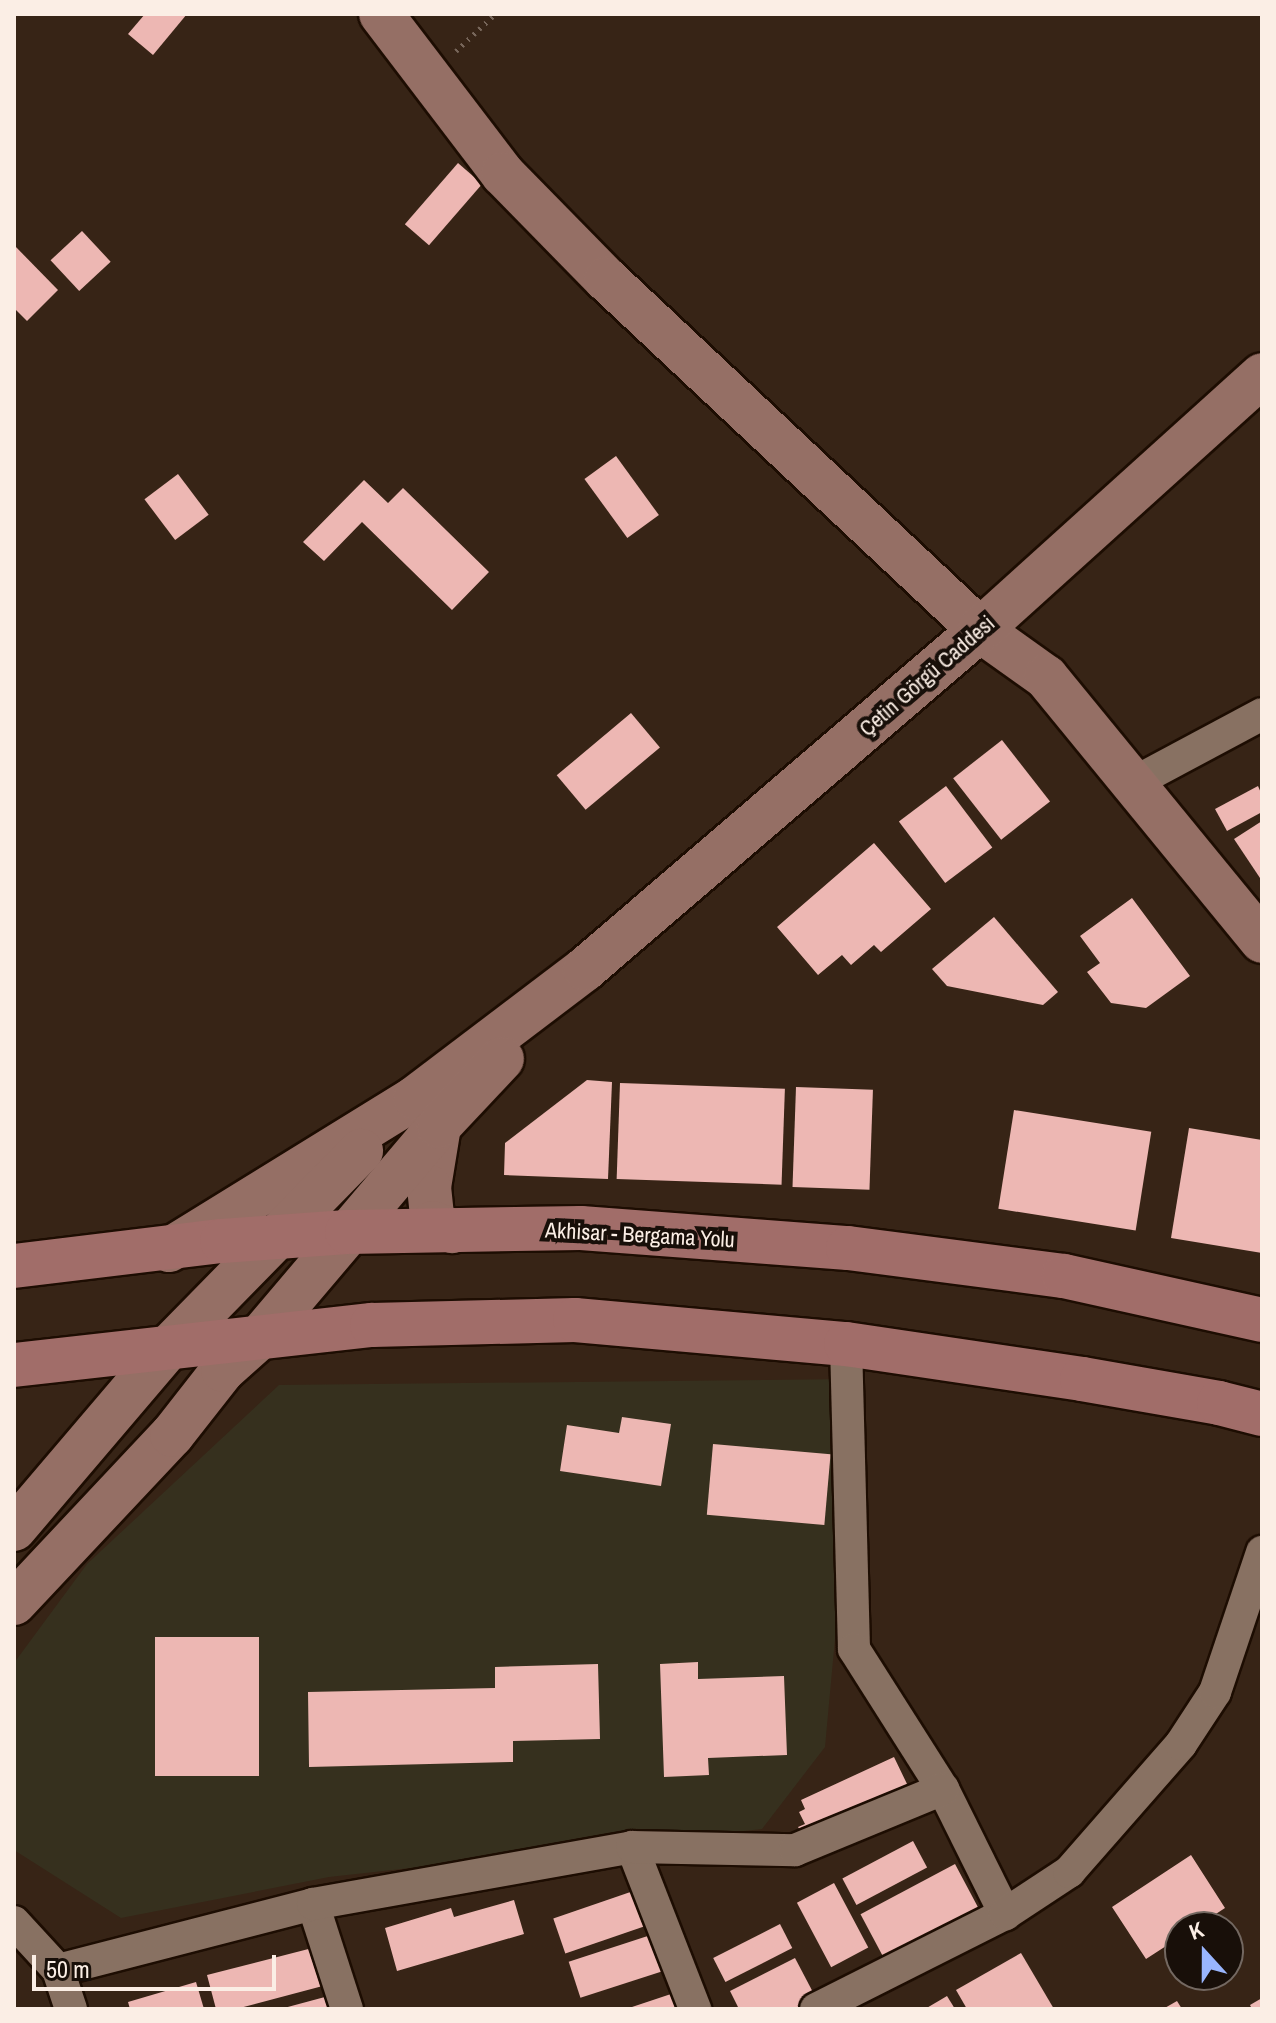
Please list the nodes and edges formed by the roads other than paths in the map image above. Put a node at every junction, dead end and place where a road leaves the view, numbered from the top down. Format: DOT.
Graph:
graph roads {
  1 [pos="381,14"];
  2 [pos="1260,381"];
  3 [pos="980,630"];
  4 [pos="1262,714"];
  5 [pos="1133,783"];
  6 [pos="1262,941"];
  7 [pos="427,1112"];
  8 [pos="452,1231"];
  9 [pos="347,1232"];
  10 [pos="274,1238"];
  11 [pos="169,1250"];
  12 [pos="14,1266"];
  13 [pos="1262,1320"];
  14 [pos="259,1338"];
  15 [pos="846,1344"];
  16 [pos="168,1348"];
  17 [pos="14,1365"];
  18 [pos="1262,1414"];
  19 [pos="14,1529"];
  20 [pos="1262,1552"];
  21 [pos="14,1603"];
  22 [pos="943,1789"];
  23 [pos="632,1847"];
  24 [pos="313,1904"];
  25 [pos="1005,1914"];
  26 [pos="14,1922"];
  27 [pos="58,1970"];
  28 [pos="71,2009"];
  29 [pos="347,2009"];
  30 [pos="695,2009"];
  31 [pos="816,2009"];
  1 -- 3 [label="main road"];
  2 -- 3 [label="main road, Çetin Görgü Caddesi"];
  3 -- 5 [label="main road"];
  3 -- 7 [label="main road, Çetin Görgü Caddesi"];
  4 -- 5 [label="street"];
  5 -- 6 [label="main road"];
  7 -- 8 [label="main road"];
  7 -- 9 [label="main road"];
  7 -- 10 [label="main road"];
  7 -- 11 [label="main road"];
  8 -- 9 [label="main road, Akhisar - Bergama Yolu"];
  8 -- 13 [label="main road, Akhisar - Bergama Yolu"];
  9 -- 10 [label="main road, Akhisar - Bergama Yolu"];
  9 -- 14 [label="main road"];
  10 -- 11 [label="main road, Akhisar - Bergama Yolu"];
  10 -- 16 [label="main road"];
  11 -- 12 [label="main road, Akhisar - Bergama Yolu"];
  14 -- 15 [label="main road"];
  14 -- 16 [label="main road"];
  14 -- 21 [label="main road"];
  15 -- 18 [label="main road"];
  15 -- 22 [label="street"];
  16 -- 17 [label="main road"];
  16 -- 19 [label="main road"];
  20 -- 25 [label="street"];
  22 -- 23 [label="street"];
  22 -- 25 [label="street"];
  23 -- 24 [label="street"];
  23 -- 30 [label="street"];
  24 -- 27 [label="street"];
  24 -- 29 [label="street"];
  25 -- 31 [label="street"];
  26 -- 27 [label="street"];
  27 -- 28 [label="street"];
}
